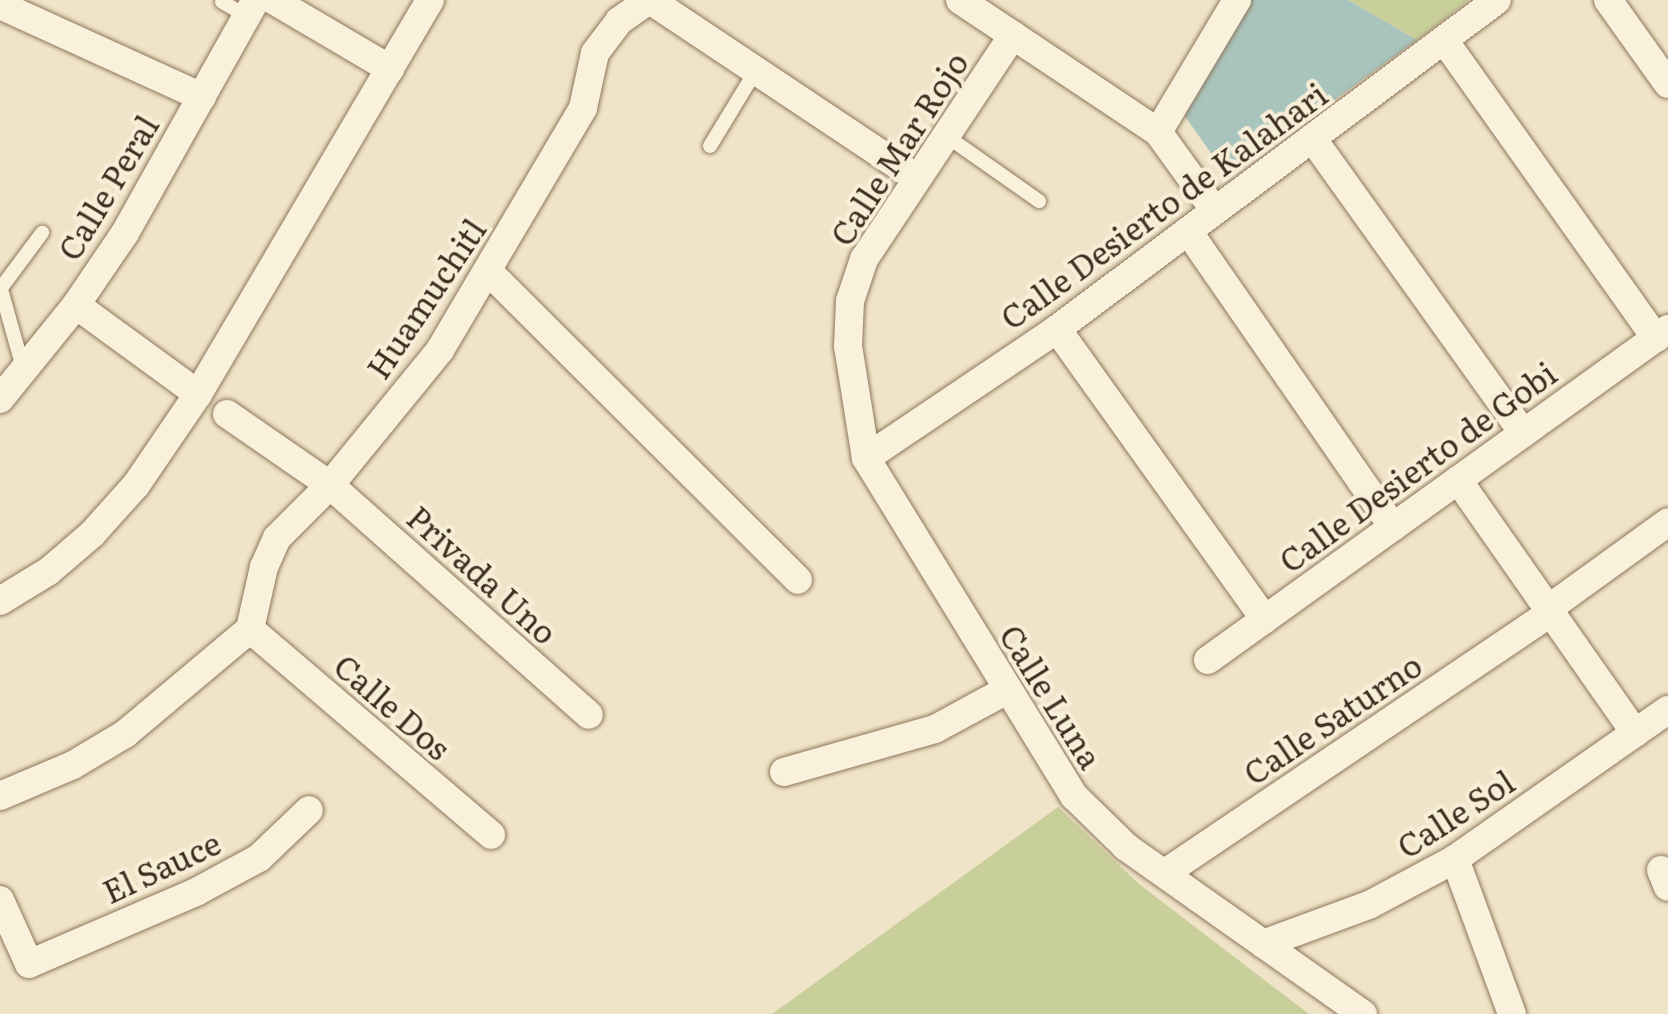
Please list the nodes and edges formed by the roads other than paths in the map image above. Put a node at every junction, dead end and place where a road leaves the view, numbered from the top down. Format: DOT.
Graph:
graph roads {
  1 [pos="273,0"];
  2 [pos="430,0"];
  3 [pos="649,0"];
  4 [pos="960,0"];
  5 [pos="1237,0"];
  6 [pos="1497,0"];
  7 [pos="1608,0"];
  8 [pos="222,2"];
  9 [pos="0,5"];
  10 [pos="252,8"];
  11 [pos="1013,36"];
  12 [pos="1444,40"];
  13 [pos="390,69"];
  14 [pos="756,72"];
  15 [pos="1668,84"];
  16 [pos="202,97"];
  17 [pos="1158,132"];
  18 [pos="945,135"];
  19 [pos="1312,138"];
  20 [pos="710,146"];
  21 [pos="917,178"];
  22 [pos="1039,201"];
  23 [pos="1214,212"];
  24 [pos="1188,231"];
  25 [pos="42,233"];
  26 [pos="488,272"];
  27 [pos="0,287"];
  28 [pos="850,301"];
  29 [pos="76,305"];
  30 [pos="1057,329"];
  31 [pos="1662,334"];
  32 [pos="23,369"];
  33 [pos="198,394"];
  34 [pos="0,399"];
  35 [pos="227,414"];
  36 [pos="1523,433"];
  37 [pos="866,458"];
  38 [pos="1458,480"];
  39 [pos="330,485"];
  40 [pos="1668,522"];
  41 [pos="1392,527"];
  42 [pos="798,580"];
  43 [pos="0,602"];
  44 [pos="1544,615"];
  45 [pos="1265,619"];
  46 [pos="250,630"];
  47 [pos="1208,660"];
  48 [pos="1006,691"];
  49 [pos="1668,710"];
  50 [pos="588,716"];
  51 [pos="1635,734"];
  52 [pos="784,772"];
  53 [pos="0,796"];
  54 [pos="309,810"];
  55 [pos="491,835"];
  56 [pos="1455,859"];
  57 [pos="1165,873"];
  58 [pos="0,900"];
  59 [pos="1263,944"];
  60 [pos="1363,1014"];
  61 [pos="1512,1014"];
  1 -- 13 [label="street"];
  2 -- 13 [label="street"];
  3 -- 14 [label="street"];
  3 -- 26 [label="street, Huamuchitl"];
  4 -- 11 [label="street"];
  5 -- 17 [label="street"];
  6 -- 12 [label="street, Calle Desierto de Kalahari"];
  7 -- 15 [label="street"];
  8 -- 10 [label="lane"];
  9 -- 16 [label="street"];
  10 -- 16 [label="street, Calle Peral"];
  11 -- 17 [label="street"];
  11 -- 18 [label="street, Calle Mar Rojo"];
  12 -- 19 [label="street, Calle Desierto de Kalahari"];
  12 -- 31 [label="street"];
  13 -- 33 [label="street"];
  14 -- 20 [label="lane"];
  14 -- 21 [label="street"];
  16 -- 29 [label="street, Calle Peral"];
  17 -- 23 [label="street"];
  18 -- 21 [label="street, Calle Mar Rojo"];
  18 -- 22 [label="lane"];
  19 -- 23 [label="street, Calle Desierto de Kalahari"];
  19 -- 36 [label="street"];
  21 -- 28 [label="street, Calle Mar Rojo"];
  23 -- 24 [label="street, Calle Desierto de Kalahari"];
  24 -- 30 [label="street, Calle Desierto de Kalahari"];
  24 -- 41 [label="street"];
  25 -- 27 [label="lane"];
  26 -- 39 [label="street, Huamuchitl"];
  26 -- 42 [label="street"];
  27 -- 32 [label="lane"];
  28 -- 37 [label="street, Calle Luna"];
  29 -- 32 [label="street, Calle Peral"];
  29 -- 33 [label="street"];
  30 -- 37 [label="street, Calle Desierto de Kalahari"];
  30 -- 45 [label="street"];
  31 -- 36 [label="street, Calle Desierto de Gobi"];
  32 -- 34 [label="street, Calle Peral"];
  33 -- 43 [label="street"];
  35 -- 39 [label="street, Privada Uno"];
  36 -- 38 [label="street, Calle Desierto de Gobi"];
  37 -- 48 [label="street, Calle Luna"];
  38 -- 41 [label="street, Calle Desierto de Gobi"];
  38 -- 44 [label="street"];
  39 -- 46 [label="street, Huamuchitl"];
  39 -- 50 [label="street, Privada Uno"];
  40 -- 44 [label="street, Calle Saturno"];
  41 -- 45 [label="street, Calle Desierto de Gobi"];
  44 -- 51 [label="street"];
  44 -- 57 [label="street, Calle Saturno"];
  45 -- 47 [label="street, Calle Desierto de Gobi"];
  46 -- 53 [label="street"];
  46 -- 55 [label="street, Calle Dos"];
  48 -- 52 [label="street"];
  48 -- 57 [label="street, Calle Luna"];
  49 -- 51 [label="street, Calle Sol"];
  51 -- 56 [label="street, Calle Sol"];
  54 -- 58 [label="street, El Sauce"];
  56 -- 59 [label="street, Calle Sol"];
  56 -- 61 [label="street"];
  57 -- 59 [label="street, Calle Luna"];
  59 -- 60 [label="street, Calle Luna"];
}
